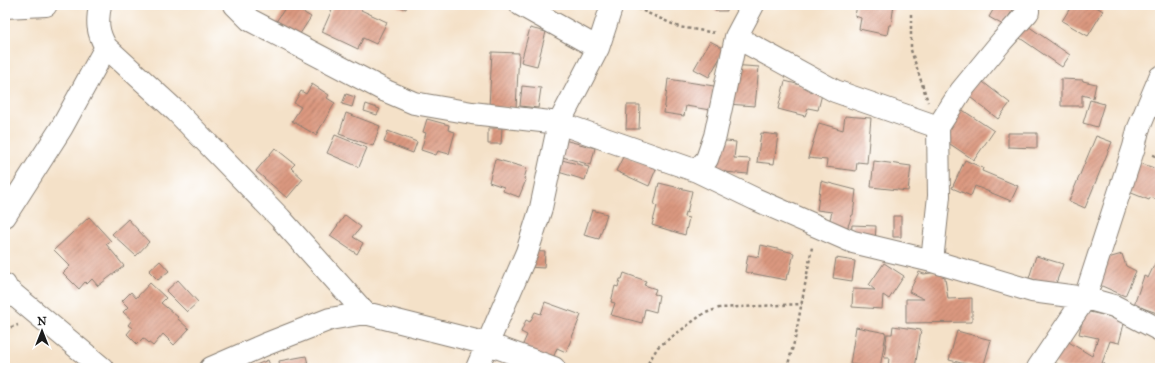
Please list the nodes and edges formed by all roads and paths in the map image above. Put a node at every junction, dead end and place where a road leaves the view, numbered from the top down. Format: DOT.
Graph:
graph roads {
  1 [pos="46,5"];
  2 [pos="100,5"];
  3 [pos="235,5"];
  4 [pos="521,5"];
  5 [pos="612,5"];
  6 [pos="628,5"];
  7 [pos="753,5"];
  8 [pos="1028,5"];
  9 [pos="5,7"];
  10 [pos="910,14"];
  11 [pos="736,37"];
  12 [pos="106,47"];
  13 [pos="598,48"];
  14 [pos="1159,80"];
  15 [pos="559,123"];
  16 [pos="937,127"];
  17 [pos="697,171"];
  18 [pos="5,216"];
  19 [pos="816,227"];
  20 [pos="932,261"];
  21 [pos="6,287"];
  22 [pos="1085,298"];
  23 [pos="802,304"];
  24 [pos="365,313"];
  25 [pos="1160,330"];
  26 [pos="488,344"];
  27 [pos="102,368"];
  28 [pos="211,368"];
  29 [pos="477,368"];
  30 [pos="554,368"];
  31 [pos="645,368"];
  32 [pos="787,368"];
  33 [pos="1038,368"];
  1 -- 9 [label="street"];
  2 -- 12 [label="street"];
  3 -- 15 [label="street"];
  4 -- 13 [label="street"];
  5 -- 13 [label="street"];
  6 -- 11 [label="path"];
  7 -- 11 [label="street"];
  8 -- 16 [label="street"];
  10 -- 16 [label="path"];
  11 -- 16 [label="street"];
  11 -- 17 [label="street"];
  12 -- 18 [label="street"];
  12 -- 24 [label="street"];
  13 -- 15 [label="street"];
  14 -- 22 [label="street"];
  15 -- 17 [label="street"];
  15 -- 26 [label="street"];
  16 -- 20 [label="street"];
  17 -- 19 [label="street"];
  19 -- 20 [label="street"];
  19 -- 23 [label="path"];
  20 -- 22 [label="street"];
  21 -- 27 [label="street"];
  22 -- 25 [label="street"];
  22 -- 33 [label="street"];
  23 -- 31 [label="path"];
  23 -- 32 [label="path"];
  24 -- 26 [label="street"];
  24 -- 28 [label="street"];
  26 -- 29 [label="street"];
  26 -- 30 [label="street"];
}
